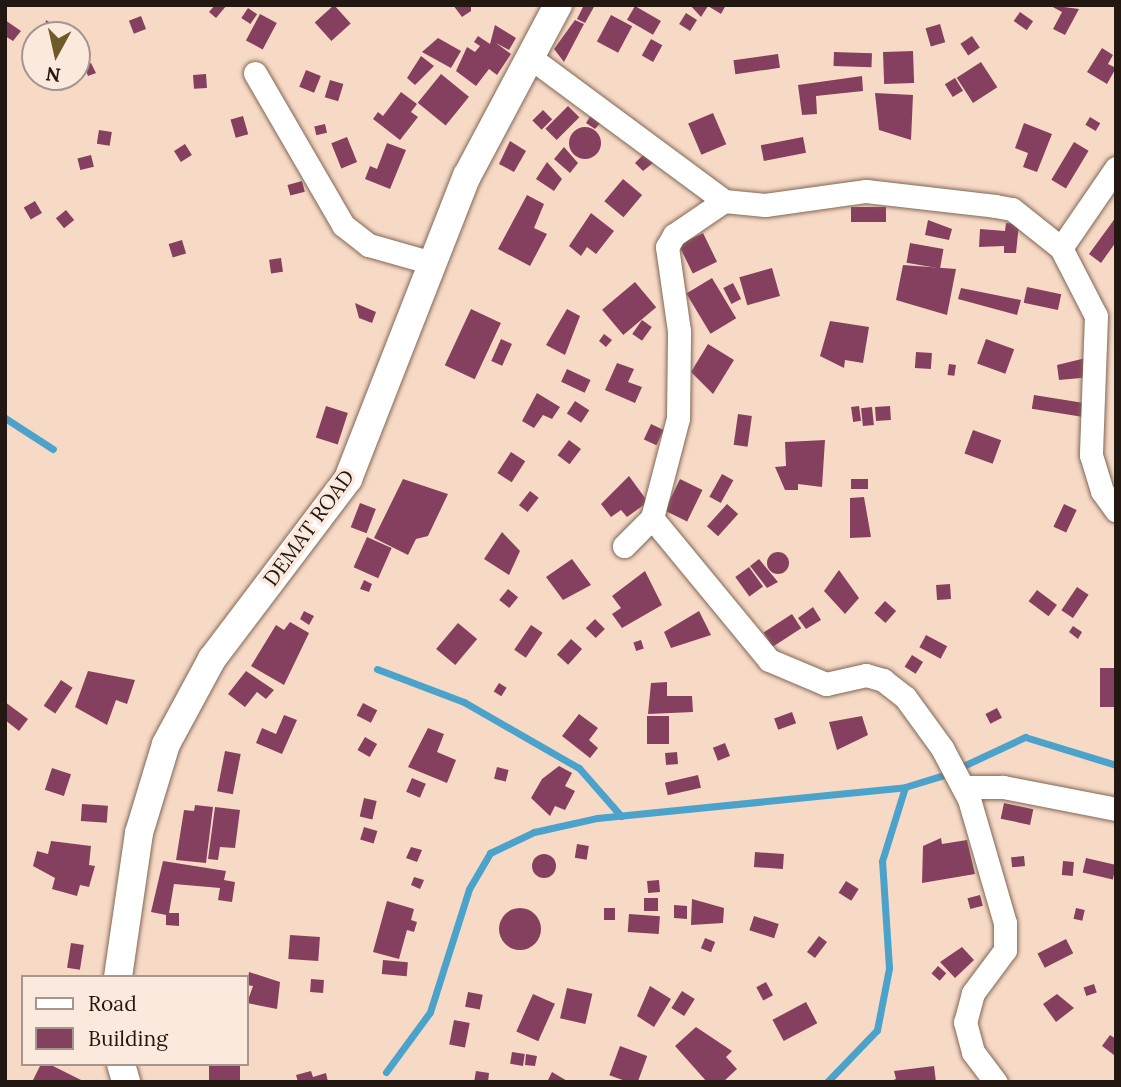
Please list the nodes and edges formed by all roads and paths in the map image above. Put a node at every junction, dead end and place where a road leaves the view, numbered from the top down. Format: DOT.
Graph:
graph roads {
  1 [pos="558,5"];
  2 [pos="531,58"];
  3 [pos="255,73"];
  4 [pos="1116,167"];
  5 [pos="724,201"];
  6 [pos="1061,248"];
  7 [pos="432,263"];
  8 [pos="1116,510"];
  9 [pos="652,518"];
  10 [pos="624,546"];
  11 [pos="962,787"];
  12 [pos="1116,809"];
  13 [pos="118,975"];
  14 [pos="996,1082"];
  1 -- 2 [label="street, DEMAT ROAD"];
  2 -- 5 [label="street"];
  2 -- 7 [label="street, DEMAT ROAD"];
  3 -- 7 [label="street"];
  4 -- 6 [label="street"];
  5 -- 6 [label="street"];
  5 -- 9 [label="street"];
  6 -- 8 [label="street"];
  7 -- 13 [label="street, DEMAT ROAD"];
  9 -- 10 [label="street"];
  9 -- 11 [label="street"];
  11 -- 12 [label="street"];
  11 -- 14 [label="street"];
}
